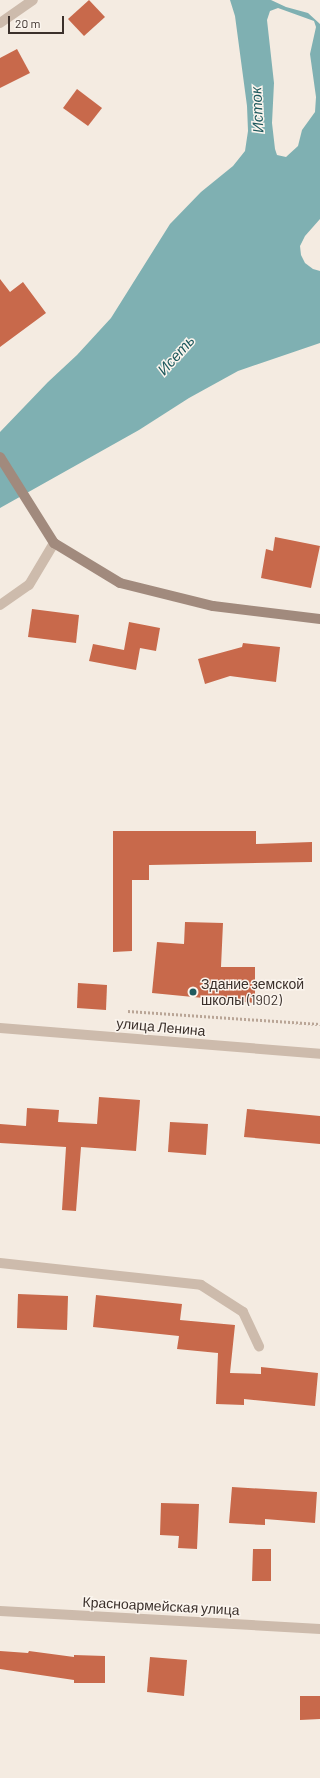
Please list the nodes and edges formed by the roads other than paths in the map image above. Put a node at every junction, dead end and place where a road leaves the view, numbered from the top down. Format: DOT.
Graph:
graph roads {
  1 [pos="33,0"];
  2 [pos="0,23"];
  3 [pos="0,457"];
  4 [pos="54,543"];
  5 [pos="0,605"];
  6 [pos="320,619"];
  7 [pos="0,1028"];
  8 [pos="320,1054"];
  9 [pos="0,1263"];
  10 [pos="259,1346"];
  11 [pos="0,1611"];
  12 [pos="320,1629"];
  1 -- 2 [label="street"];
  3 -- 4 [label="main road"];
  4 -- 5 [label="street"];
  4 -- 6 [label="main road"];
  7 -- 8 [label="street, улица Ленина"];
  9 -- 10 [label="street"];
  11 -- 12 [label="street, Красноармейская улица"];
}
